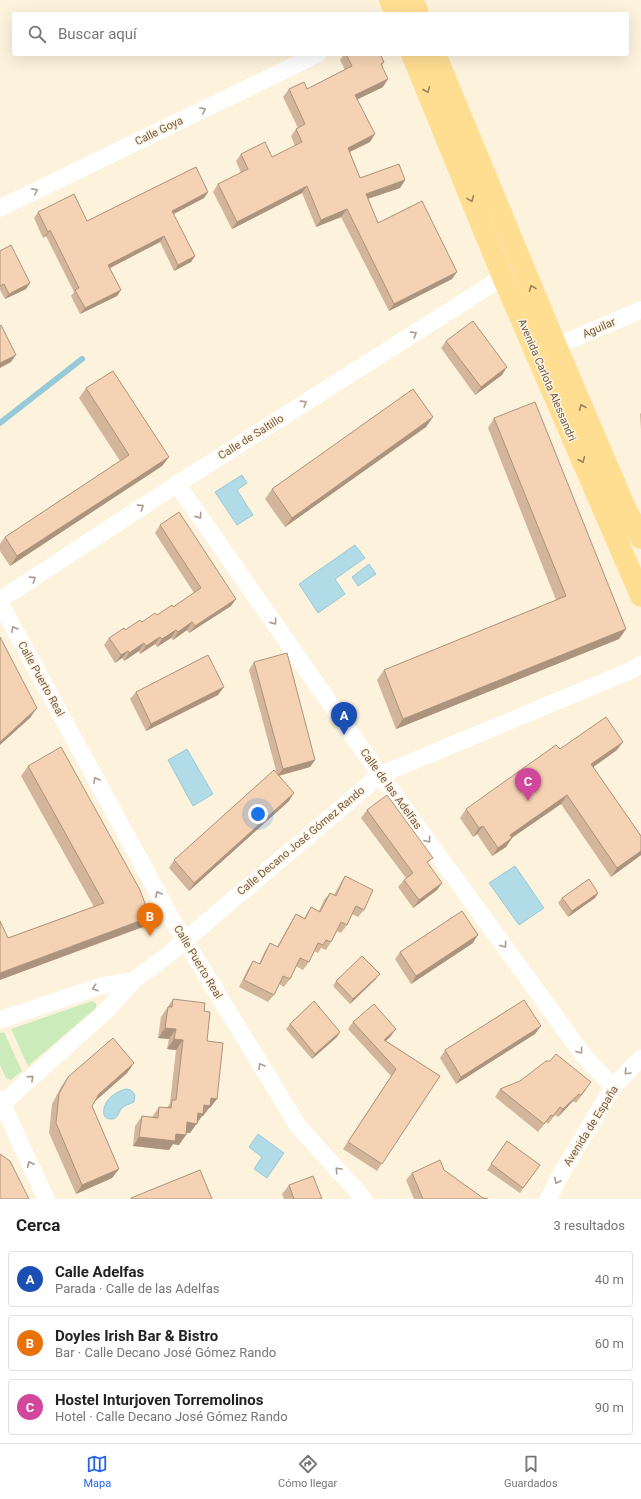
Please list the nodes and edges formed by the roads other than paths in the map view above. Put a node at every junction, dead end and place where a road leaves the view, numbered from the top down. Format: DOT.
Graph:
graph roads {
  1 [pos="390,0"];
  2 [pos="413,0"];
  3 [pos="395,12"];
  4 [pos="417,12"];
  5 [pos="314,56"];
  6 [pos="413,56"];
  7 [pos="436,56"];
  8 [pos="0,208"];
  9 [pos="503,278"];
  10 [pos="641,310"];
  11 [pos="556,346"];
  12 [pos="177,484"];
  13 [pos="633,512"];
  14 [pos="641,538"];
  15 [pos="641,596"];
  16 [pos="0,601"];
  17 [pos="641,664"];
  18 [pos="380,775"];
  19 [pos="184,940"];
  20 [pos="133,981"];
  21 [pos="0,1020"];
  22 [pos="641,1058"];
  23 [pos="613,1087"];
  24 [pos="1,1103"];
  25 [pos="46,1199"];
  26 [pos="364,1199"];
  27 [pos="548,1199"];
  1 -- 3 [label="main road"];
  2 -- 4 [label="main road"];
  8 -- 5 [label="street, Calle Goya, one-way"];
  6 -- 9 [label="main road, Avenida Carlota Alessandri, one-way"];
  11 -- 7 [label="main road, Avenida Carlota Alessandri, one-way"];
  12 -- 9 [label="street, Calle de Saltillo, one-way"];
  9 -- 15 [label="main road, Avenida Carlota Alessandri, one-way"];
  10 -- 11 [label="street, Aguilar"];
  13 -- 11 [label="main road, Avenida Carlota Alessandri, one-way"];
  16 -- 12 [label="street, Calle de Saltillo, one-way"];
  12 -- 18 [label="street, Calle de las Adelfas, one-way"];
  13 -- 14 [label="main road, Avenida Carlota Alessandri"];
  19 -- 16 [label="street, Calle Puerto Real, one-way"];
  17 -- 18 [label="street, Calle Decano José Gómez Rando"];
  18 -- 19 [label="street, Calle Decano José Gómez Rando"];
  18 -- 23 [label="street, Calle de las Adelfas, one-way"];
  19 -- 20 [label="street, Calle Decano José Gómez Rando"];
  26 -- 19 [label="street, Calle Puerto Real, one-way"];
  20 -- 21 [label="street, Calle Decano José Gómez Rando, one-way"];
  24 -- 20 [label="street, Calle Decano José Gómez Rando, one-way"];
  22 -- 23 [label="street, Avenida de España, one-way"];
  23 -- 27 [label="street, Avenida de España, one-way"];
  25 -- 24 [label="street, one-way"];
}
